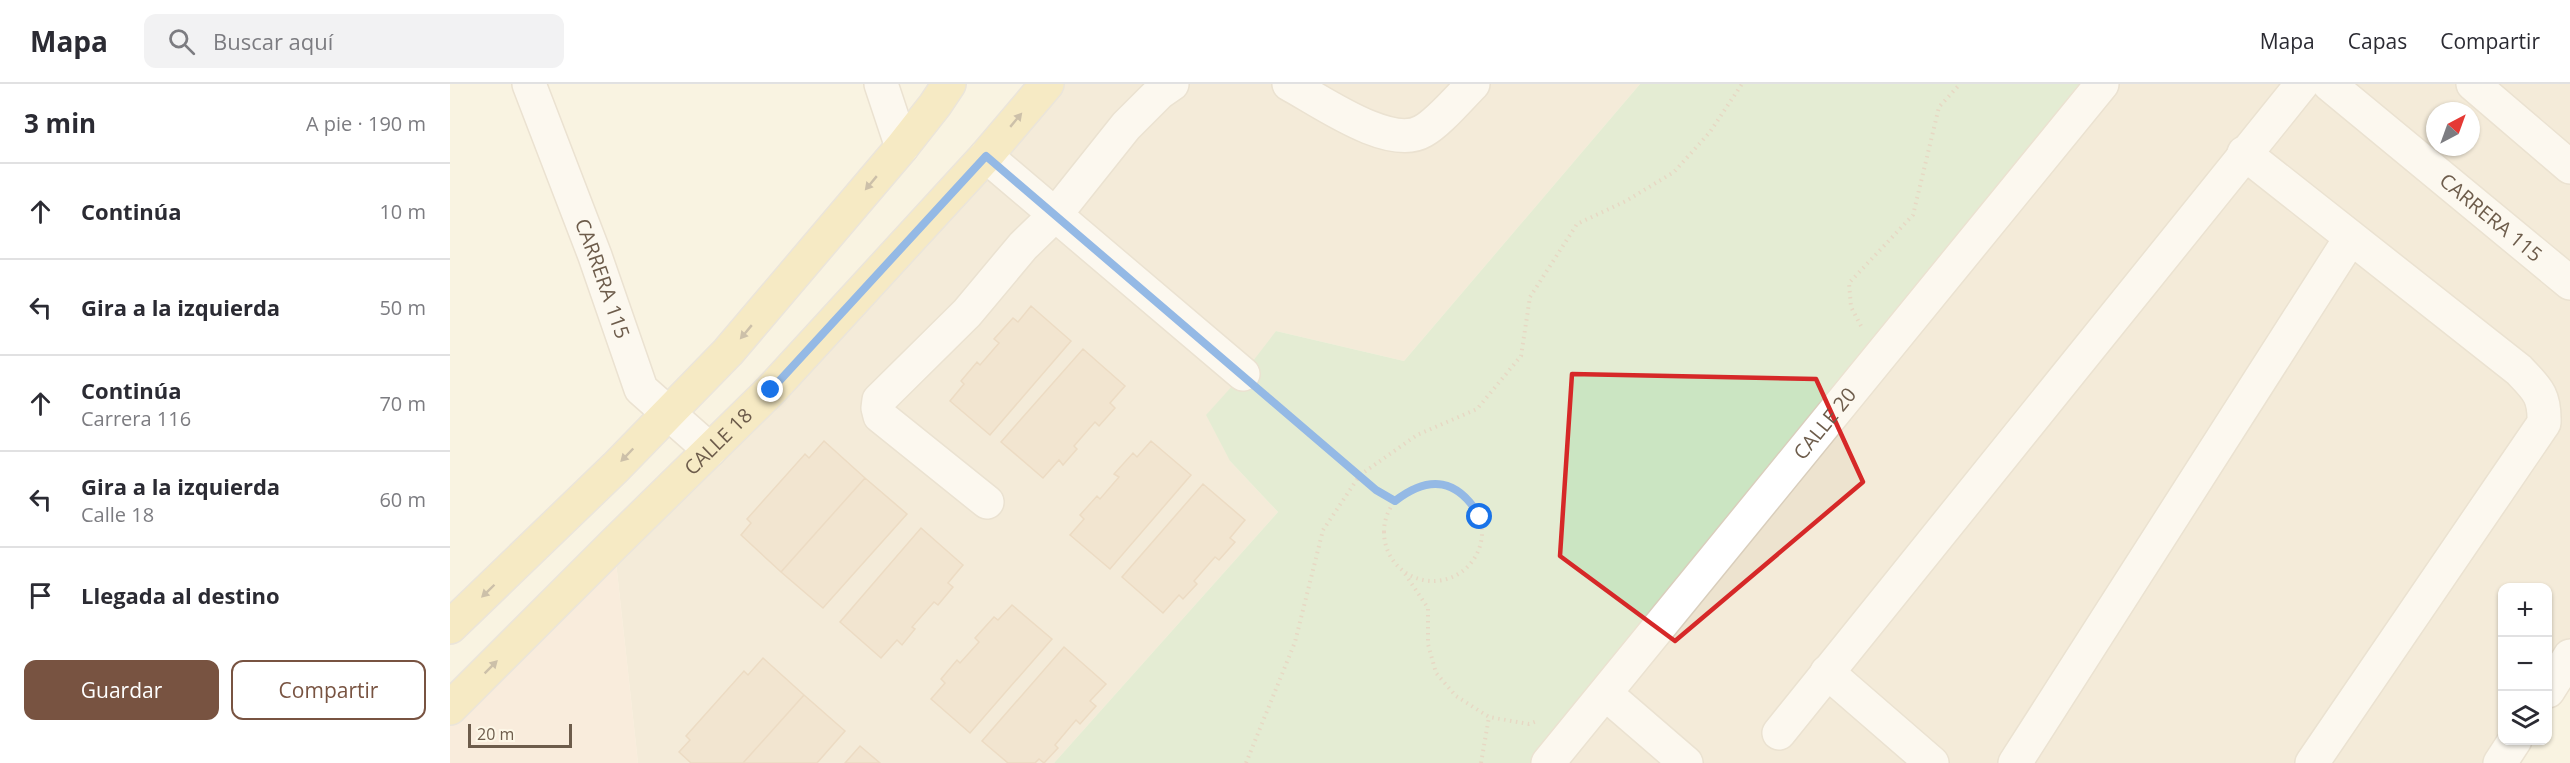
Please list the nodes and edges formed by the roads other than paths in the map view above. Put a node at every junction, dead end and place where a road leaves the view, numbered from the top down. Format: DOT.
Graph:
graph roads {
  1 [pos="529,84"];
  2 [pos="881,84"];
  3 [pos="949,84"];
  4 [pos="1047,84"];
  5 [pos="1172,84"];
  6 [pos="1289,84"];
  7 [pos="1473,84"];
  8 [pos="2102,84"];
  9 [pos="2302,84"];
  10 [pos="2329,84"];
  11 [pos="2477,93"];
  12 [pos="902,147"];
  13 [pos="2426,152"];
  14 [pos="2244,153"];
  15 [pos="986,156"];
  16 [pos="2431,156"];
  17 [pos="2570,167"];
  18 [pos="1055,215"];
  19 [pos="2350,239"];
  20 [pos="2570,283"];
  21 [pos="1243,374"];
  22 [pos="669,413"];
  23 [pos="710,450"];
  24 [pos="987,502"];
  25 [pos="450,627"];
  26 [pos="2570,656"];
  27 [pos="1827,672"];
  28 [pos="2552,683"];
  29 [pos="1606,694"];
  30 [pos="450,708"];
  31 [pos="1779,733"];
  32 [pos="2512,745"];
  33 [pos="1548,763"];
  34 [pos="1686,763"];
  35 [pos="1932,763"];
  36 [pos="2015,763"];
  37 [pos="2312,763"];
  38 [pos="2500,763"];
  1 -- 22 [label="street, CARRERA 115"];
  2 -- 12 [label="street"];
  3 -- 12 [label="main road"];
  15 -- 4 [label="main road, CALLE 18, one-way"];
  5 -- 18 [label="street"];
  6 -- 7 [label="street"];
  8 -- 29 [label="street, CALLE 20"];
  9 -- 14 [label="street"];
  10 -- 13 [label="street, CARRERA 115"];
  11 -- 17 [label="street"];
  12 -- 22 [label="main road, one-way"];
  14 -- 19 [label="street"];
  14 -- 27 [label="street"];
  15 -- 18 [label="street"];
  15 -- 23 [label="main road, CALLE 18"];
  16 -- 20 [label="street, CARRERA 115"];
  18 -- 21 [label="street"];
  18 -- 24 [label="street"];
  19 -- 36 [label="street"];
  19 -- 37 [label="street"];
  22 -- 23 [label="street, CARRERA 115"];
  22 -- 25 [label="main road, one-way"];
  30 -- 23 [label="main road, CALLE 18, one-way"];
  26 -- 28 [label="street"];
  27 -- 31 [label="street"];
  27 -- 35 [label="street"];
  29 -- 33 [label="street, CALLE 20"];
  29 -- 34 [label="street"];
  32 -- 38 [label="street"];
}
